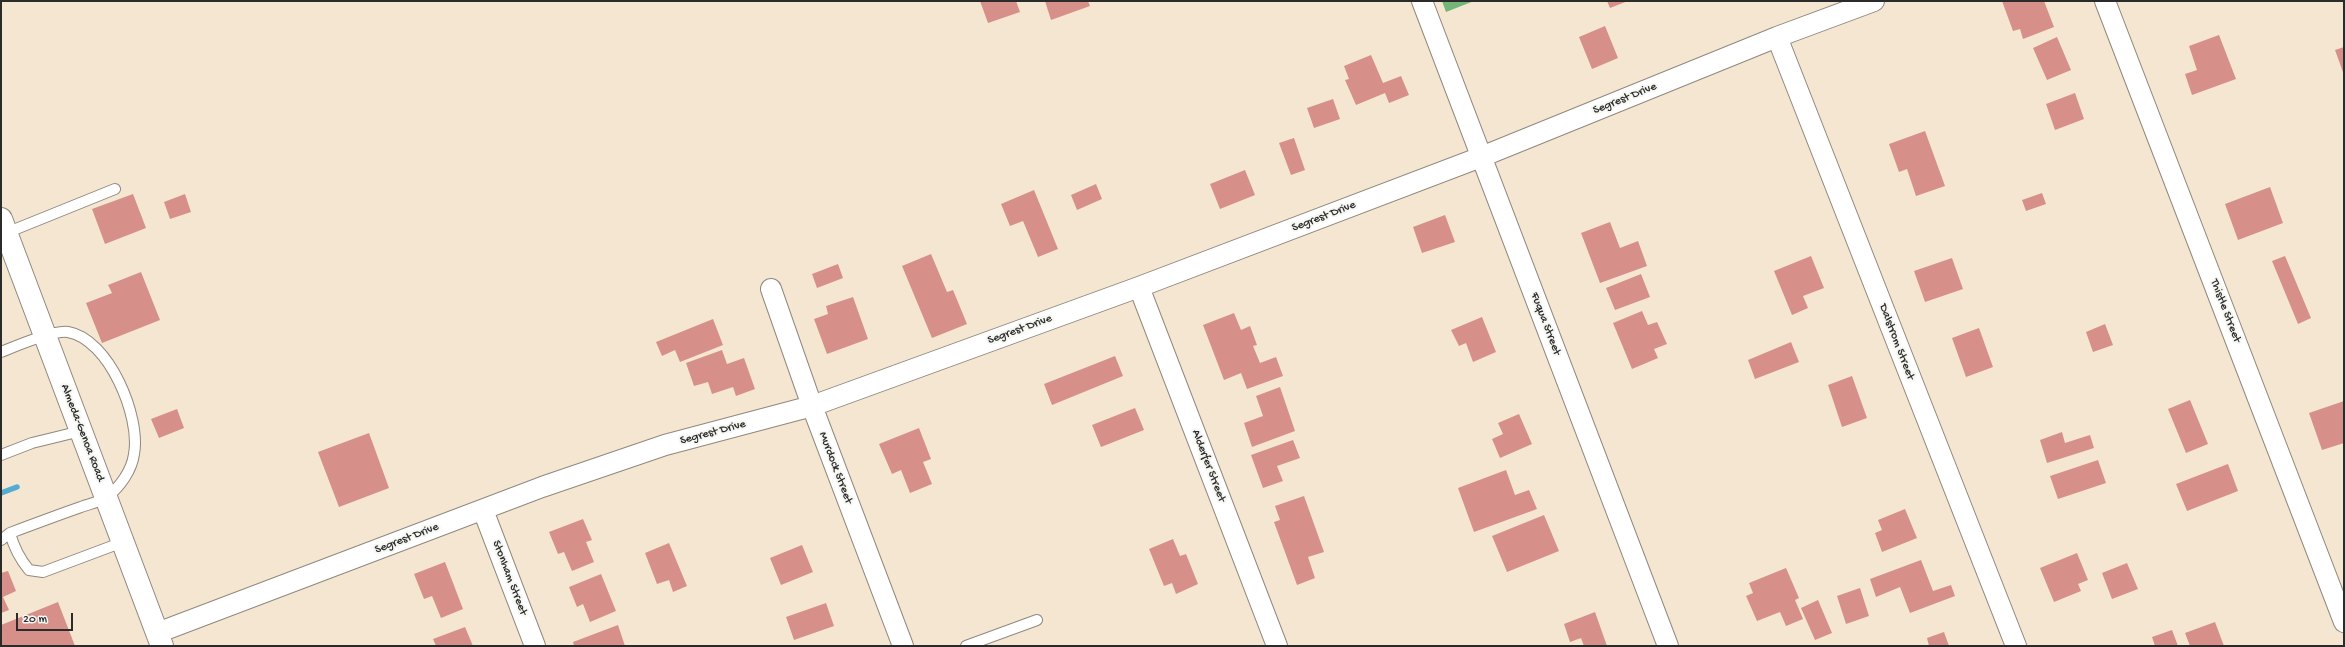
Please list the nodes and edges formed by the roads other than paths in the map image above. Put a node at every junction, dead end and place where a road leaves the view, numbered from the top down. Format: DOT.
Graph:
graph roads {
  1 [pos="1422,1"];
  2 [pos="1874,1"];
  3 [pos="2105,1"];
  4 [pos="1777,38"];
  5 [pos="1481,157"];
  6 [pos="115,189"];
  7 [pos="4,226"];
  8 [pos="1138,287"];
  9 [pos="771,289"];
  10 [pos="45,336"];
  11 [pos="1,352"];
  12 [pos="812,406"];
  13 [pos="81,431"];
  14 [pos="1,455"];
  15 [pos="106,497"];
  16 [pos="483,510"];
  17 [pos="10,533"];
  18 [pos="1,540"];
  19 [pos="123,542"];
  20 [pos="1037,620"];
  21 [pos="2344,622"];
  22 [pos="159,639"];
  23 [pos="535,646"];
  24 [pos="903,646"];
  25 [pos="966,646"];
  26 [pos="1277,646"];
  27 [pos="1668,646"];
  28 [pos="2016,646"];
  1 -- 5 [label="street, Fuqua Street"];
  2 -- 4 [label="street, Segrest Drive"];
  3 -- 21 [label="street, Thistle Street"];
  4 -- 5 [label="street, Segrest Drive"];
  4 -- 28 [label="street, Dalstrom Street"];
  5 -- 8 [label="street, Segrest Drive"];
  5 -- 27 [label="street, Fuqua Street"];
  6 -- 7 [label="lane"];
  7 -- 10 [label="main road, Almeda-Genoa Road"];
  8 -- 12 [label="street, Segrest Drive"];
  8 -- 26 [label="street, Alderfer Street"];
  9 -- 12 [label="street, Murdock Street"];
  10 -- 11 [label="lane"];
  10 -- 13 [label="main road, Almeda-Genoa Road"];
  10 -- 15 [label="lane"];
  12 -- 16 [label="street, Segrest Drive"];
  12 -- 24 [label="street, Murdock Street"];
  13 -- 14 [label="lane"];
  13 -- 15 [label="main road, Almeda-Genoa Road"];
  15 -- 17 [label="lane"];
  15 -- 19 [label="main road, Almeda-Genoa Road"];
  16 -- 22 [label="street, Segrest Drive"];
  16 -- 23 [label="street, Stonham Street"];
  17 -- 18 [label="lane"];
  17 -- 19 [label="lane"];
  19 -- 22 [label="main road, Almeda-Genoa Road"];
  20 -- 25 [label="lane"];
}
